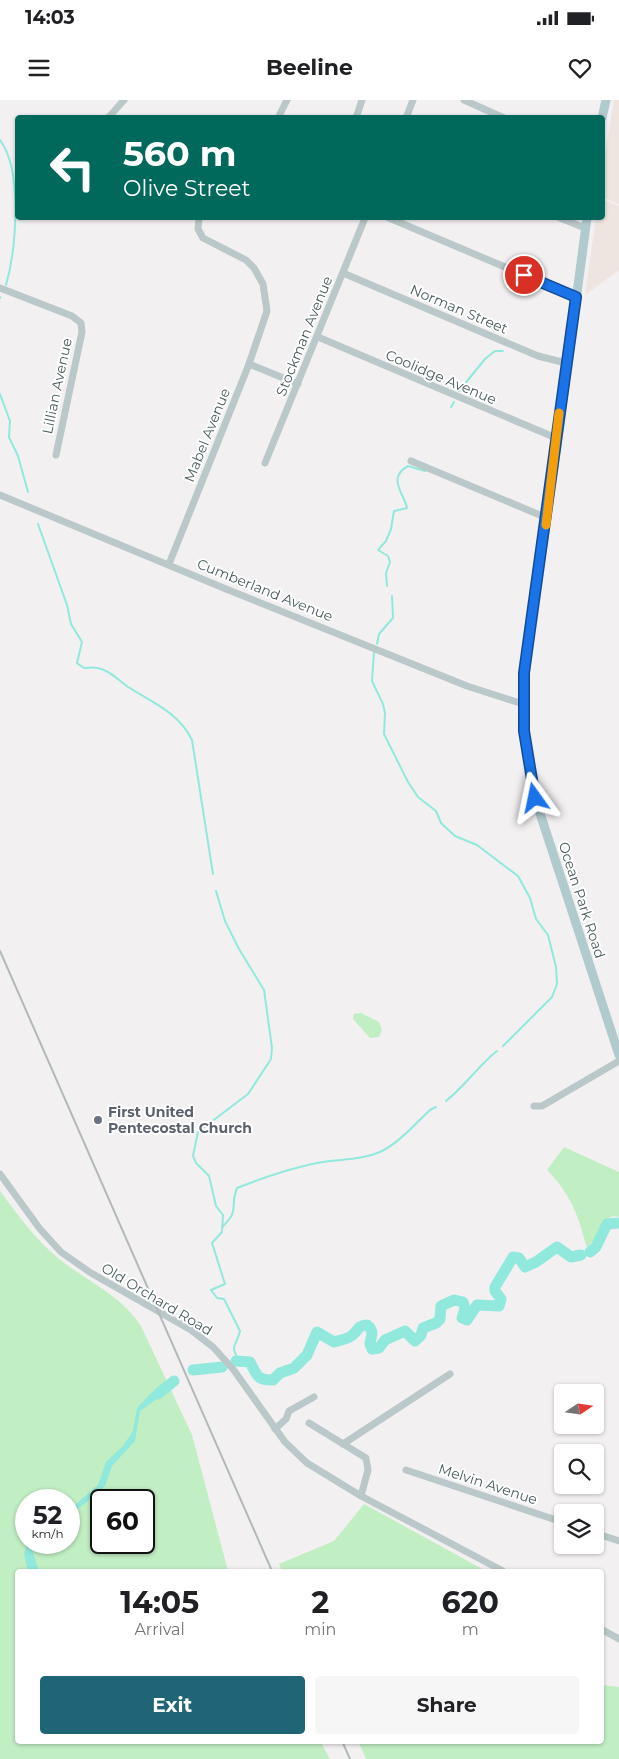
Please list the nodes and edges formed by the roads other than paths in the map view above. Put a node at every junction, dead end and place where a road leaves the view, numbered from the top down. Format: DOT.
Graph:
graph roads {
  1 [pos="287,100"];
  2 [pos="362,100"];
  3 [pos="413,100"];
  4 [pos="464,100"];
  5 [pos="606,100"];
  6 [pos="122,101"];
  7 [pos="110,115"];
  8 [pos="280,115"];
  9 [pos="357,115"];
  10 [pos="407,115"];
  11 [pos="497,115"];
  12 [pos="603,115"];
  13 [pos="364,220"];
  14 [pos="394,220"];
  15 [pos="565,220"];
  16 [pos="587,220"];
  17 [pos="198,221"];
  18 [pos="586,228"];
  19 [pos="343,274"];
  20 [pos="0,288"];
  21 [pos="576,297"];
  22 [pos="318,337"];
  23 [pos="566,363"];
  24 [pos="249,364"];
  25 [pos="298,384"];
  26 [pos="556,438"];
  27 [pos="56,454"];
  28 [pos="411,462"];
  29 [pos="266,463"];
  30 [pos="0,495"];
  31 [pos="547,518"];
  32 [pos="169,564"];
  33 [pos="523,704"];
  34 [pos="619,1055"];
  35 [pos="619,1061"];
  36 [pos="534,1106"];
  37 [pos="0,1174"];
  38 [pos="450,1374"];
  39 [pos="314,1398"];
  40 [pos="309,1423"];
  41 [pos="275,1429"];
  42 [pos="343,1444"];
  43 [pos="406,1470"];
  44 [pos="361,1496"];
  45 [pos="554,1519"];
  46 [pos="604,1536"];
  47 [pos="619,1541"];
  48 [pos="498,1569"];
  49 [pos="604,1631"];
  50 [pos="619,1639"];
  1 -- 8 [label="street"];
  2 -- 9 [label="street"];
  3 -- 10 [label="street"];
  4 -- 11 [label="street"];
  5 -- 12 [label="main road"];
  6 -- 7 [label="street"];
  13 -- 19 [label="street, Stockman Avenue"];
  14 -- 21 [label="street"];
  15 -- 18 [label="street"];
  16 -- 18 [label="main road, Ocean Park Road"];
  17 -- 24 [label="street, Mabel Avenue"];
  18 -- 21 [label="main road, Ocean Park Road"];
  19 -- 22 [label="street, Stockman Avenue"];
  19 -- 23 [label="street, Norman Street"];
  20 -- 27 [label="street, Lillian Avenue"];
  21 -- 23 [label="main road, Ocean Park Road"];
  22 -- 25 [label="street, Stockman Avenue"];
  22 -- 26 [label="street, Coolidge Avenue"];
  23 -- 26 [label="main road, Ocean Park Road"];
  24 -- 25 [label="street"];
  24 -- 32 [label="street, Mabel Avenue"];
  25 -- 29 [label="street, Stockman Avenue"];
  26 -- 31 [label="main road, Ocean Park Road"];
  28 -- 31 [label="street"];
  30 -- 32 [label="street, Cumberland Avenue"];
  31 -- 33 [label="main road, Ocean Park Road"];
  32 -- 33 [label="street, Cumberland Avenue"];
  33 -- 34 [label="main road, Ocean Park Road"];
  35 -- 36 [label="street"];
  37 -- 41 [label="street, Old Orchard Road"];
  38 -- 42 [label="street"];
  39 -- 41 [label="street"];
  40 -- 42 [label="street"];
  41 -- 44 [label="street, Old Orchard Road"];
  42 -- 44 [label="street"];
  43 -- 45 [label="street, Melvin Avenue"];
  44 -- 48 [label="street, Old Orchard Road"];
  46 -- 47 [label="street"];
  49 -- 50 [label="street"];
}
